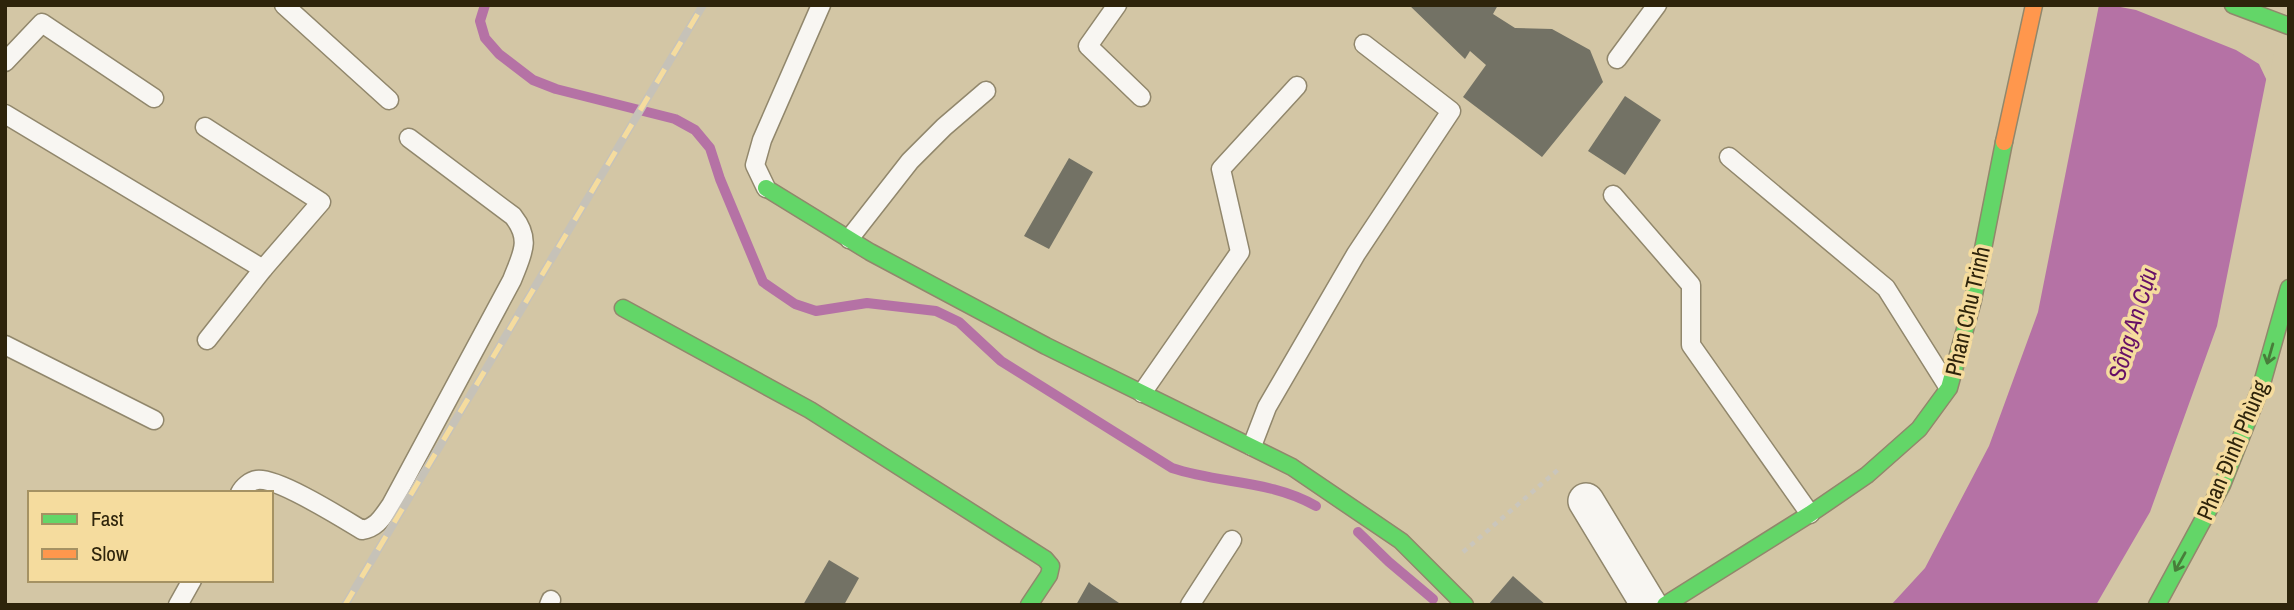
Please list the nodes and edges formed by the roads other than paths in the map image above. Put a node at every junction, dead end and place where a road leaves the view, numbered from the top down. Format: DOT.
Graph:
graph roads {
  1 [pos="284,5"];
  2 [pos="821,5"];
  3 [pos="1117,5"];
  4 [pos="1657,5"];
  5 [pos="2034,5"];
  6 [pos="2233,5"];
  7 [pos="2289,26"];
  8 [pos="1364,44"];
  9 [pos="1617,59"];
  10 [pos="5,62"];
  11 [pos="1297,86"];
  12 [pos="986,91"];
  13 [pos="1142,97"];
  14 [pos="154,98"];
  15 [pos="389,100"];
  16 [pos="5,114"];
  17 [pos="205,127"];
  18 [pos="409,138"];
  19 [pos="1729,157"];
  20 [pos="766,187"];
  21 [pos="1613,195"];
  22 [pos="849,239"];
  23 [pos="263,269"];
  24 [pos="2289,288"];
  25 [pos="623,308"];
  26 [pos="207,340"];
  27 [pos="5,345"];
  28 [pos="1949,388"];
  29 [pos="1142,393"];
  30 [pos="154,420"];
  31 [pos="1252,446"];
  32 [pos="241,491"];
  33 [pos="1586,501"];
  34 [pos="1810,514"];
  35 [pos="1232,540"];
  36 [pos="191,582"];
  37 [pos="178,605"];
  38 [pos="1029,605"];
  39 [pos="1190,605"];
  40 [pos="1465,605"];
  41 [pos="1649,605"];
  42 [pos="1665,605"];
  43 [pos="2157,605"];
  1 -- 15 [label="lane"];
  2 -- 20 [label="lane"];
  3 -- 13 [label="lane"];
  4 -- 9 [label="lane"];
  5 -- 28 [label="street, Phan Chu Trinh"];
  6 -- 7 [label="street"];
  8 -- 31 [label="lane"];
  10 -- 14 [label="lane"];
  11 -- 29 [label="lane"];
  12 -- 22 [label="lane"];
  16 -- 23 [label="lane"];
  17 -- 23 [label="lane"];
  18 -- 32 [label="lane"];
  19 -- 28 [label="lane"];
  20 -- 22 [label="street"];
  21 -- 34 [label="lane"];
  22 -- 29 [label="street"];
  23 -- 26 [label="lane"];
  24 -- 43 [label="street, Phan Đình Phùng, one-way"];
  25 -- 38 [label="street"];
  27 -- 30 [label="lane"];
  28 -- 34 [label="street, Phan Chu Trinh"];
  29 -- 31 [label="street"];
  31 -- 40 [label="street"];
  33 -- 41 [label="street"];
  34 -- 42 [label="street, Phan Chu Trinh"];
  35 -- 39 [label="lane"];
  36 -- 37 [label="lane"];
}
